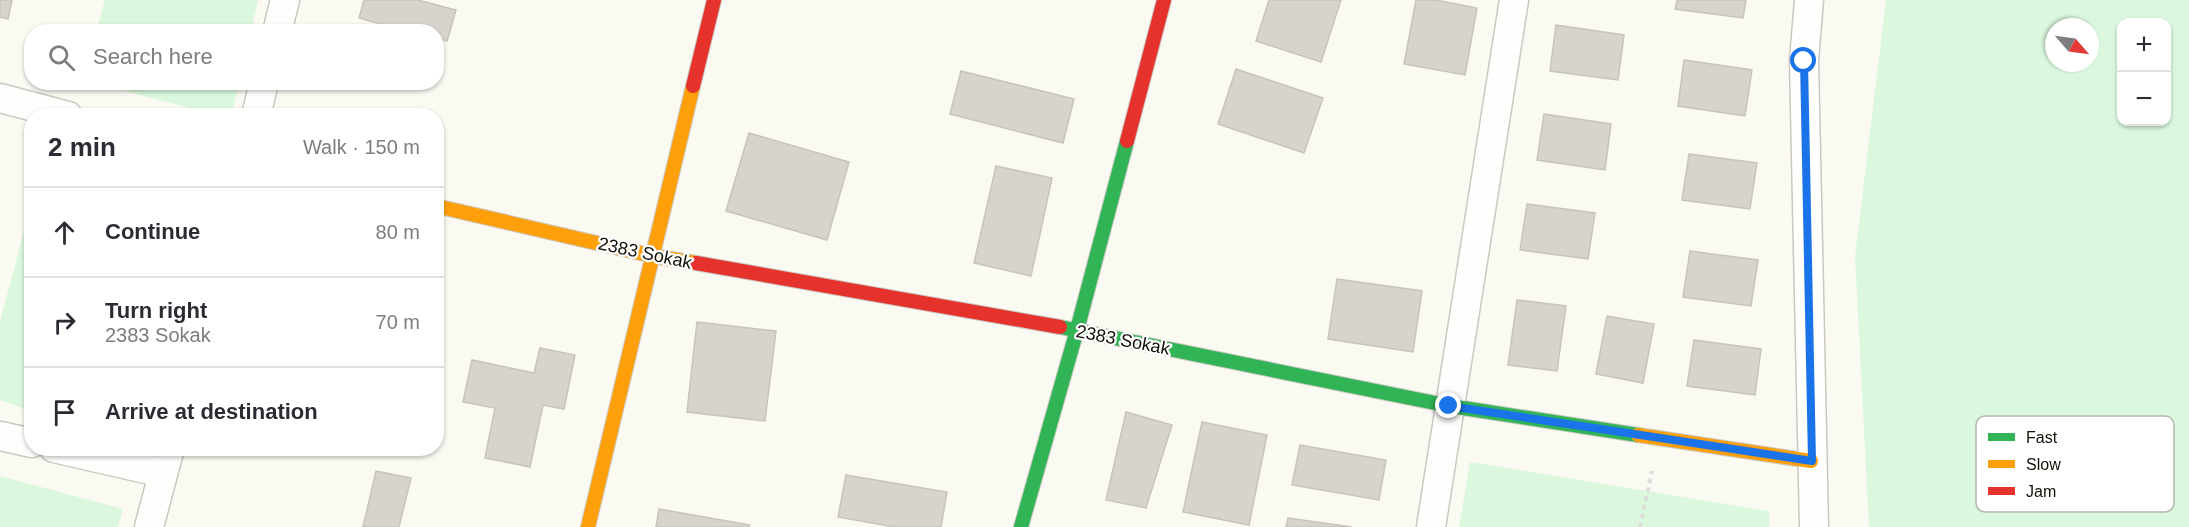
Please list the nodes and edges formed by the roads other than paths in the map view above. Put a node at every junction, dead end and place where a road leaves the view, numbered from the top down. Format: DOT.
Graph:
graph roads {
  1 [pos="285,0"];
  2 [pos="714,0"];
  3 [pos="1164,0"];
  4 [pos="1514,0"];
  5 [pos="1809,0"];
  6 [pos="279,24"];
  7 [pos="262,90"];
  8 [pos="0,98"];
  9 [pos="38,108"];
  10 [pos="258,108"];
  11 [pos="444,208"];
  12 [pos="653,256"];
  13 [pos="1077,330"];
  14 [pos="1449,406"];
  15 [pos="0,436"];
  16 [pos="24,442"];
  17 [pos="124,456"];
  18 [pos="167,461"];
  19 [pos="1812,461"];
  20 [pos="149,527"];
  21 [pos="588,527"];
  22 [pos="1021,527"];
  23 [pos="1431,527"];
  24 [pos="1814,527"];
  1 -- 6 [label="street"];
  2 -- 12 [label="street"];
  3 -- 13 [label="street"];
  4 -- 14 [label="street"];
  5 -- 19 [label="street"];
  7 -- 10 [label="street"];
  8 -- 9 [label="street"];
  11 -- 12 [label="street, 2383 Sokak"];
  12 -- 13 [label="street, 2383 Sokak"];
  12 -- 21 [label="street"];
  13 -- 14 [label="street, 2383 Sokak"];
  13 -- 22 [label="street"];
  14 -- 19 [label="street, 2383 Sokak"];
  14 -- 23 [label="street"];
  15 -- 16 [label="street"];
  17 -- 18 [label="street"];
  18 -- 20 [label="street"];
  19 -- 24 [label="street"];
}
